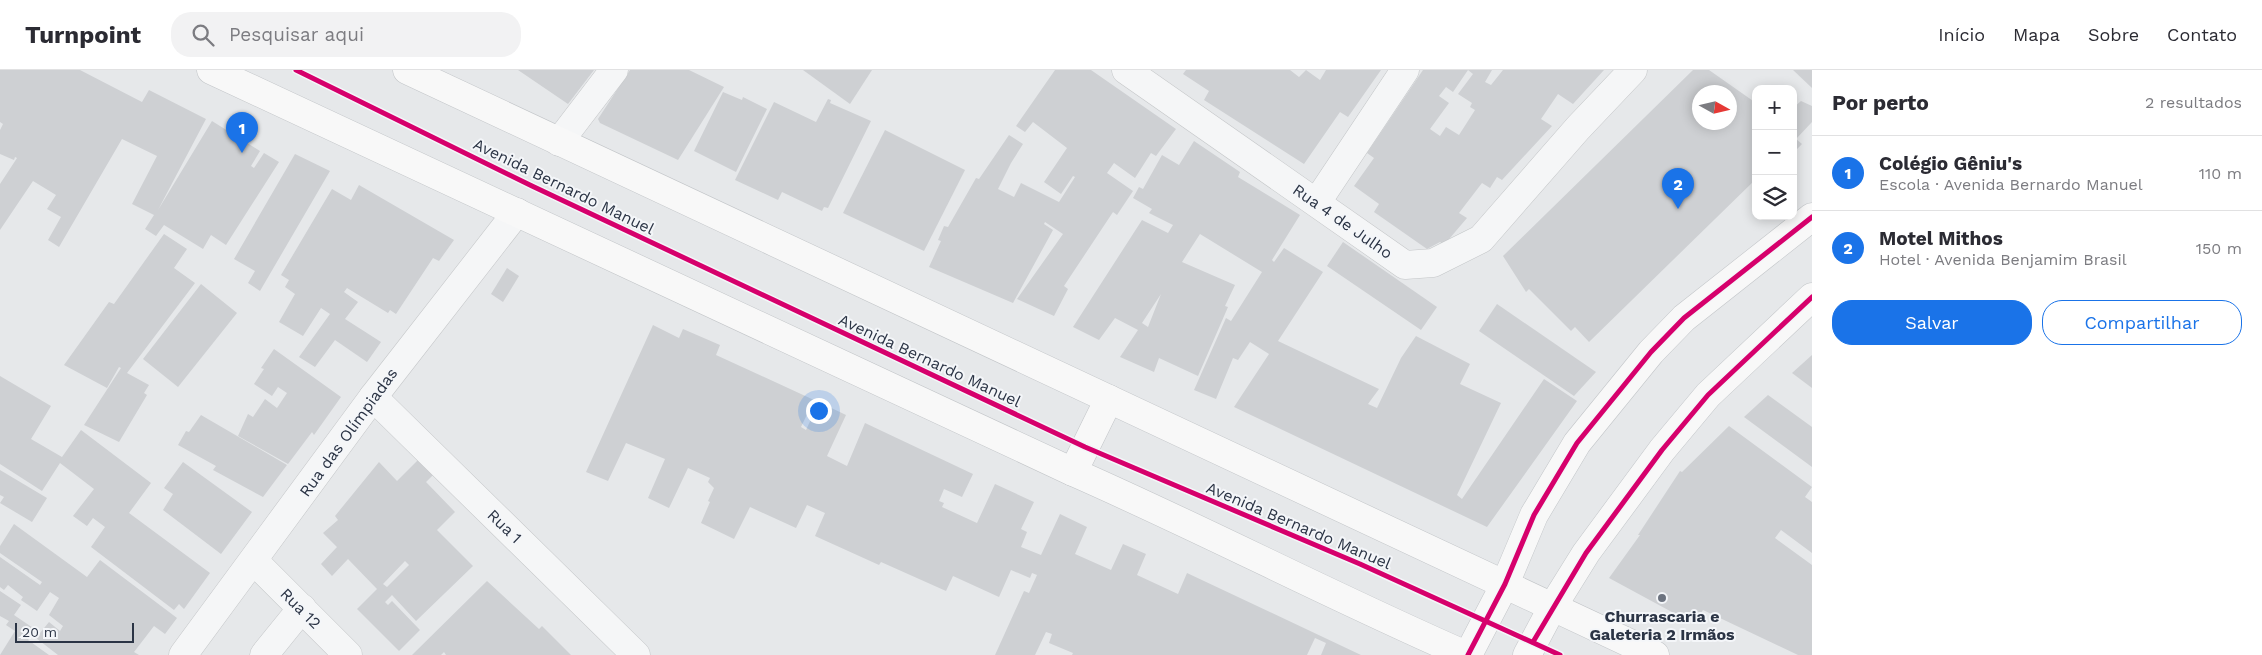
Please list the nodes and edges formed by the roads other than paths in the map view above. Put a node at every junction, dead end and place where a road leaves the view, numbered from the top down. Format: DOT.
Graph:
graph roads {
  1 [pos="211,70"];
  2 [pos="407,70"];
  3 [pos="614,70"];
  4 [pos="1405,70"];
  5 [pos="1633,70"];
  6 [pos="1139,74"];
  7 [pos="560,142"];
  8 [pos="1317,202"];
  9 [pos="517,212"];
  10 [pos="1812,217"];
  11 [pos="1812,297"];
  12 [pos="373,397"];
  13 [pos="1109,399"];
  14 [pos="1073,472"];
  15 [pos="254,561"];
  16 [pos="1505,584"];
  17 [pos="1553,606"];
  18 [pos="302,608"];
  19 [pos="183,655"];
  20 [pos="264,655"];
  21 [pos="348,655"];
  22 [pos="636,655"];
  23 [pos="1467,655"];
  24 [pos="1527,655"];
  25 [pos="1655,655"];
  1 -- 9 [label="main road"];
  2 -- 7 [label="main road, Avenida Bernardo Manuel"];
  3 -- 7 [label="street"];
  4 -- 8 [label="street"];
  5 -- 8 [label="street, Rua 4 de Julho"];
  6 -- 8 [label="street, Rua 4 de Julho"];
  7 -- 13 [label="main road, Avenida Bernardo Manuel"];
  9 -- 12 [label="street, Rua das Olímpiadas"];
  9 -- 14 [label="main road"];
  10 -- 16 [label="main road"];
  11 -- 17 [label="main road"];
  12 -- 15 [label="street, Rua das Olímpiadas"];
  12 -- 22 [label="street, Rua 1"];
  13 -- 14 [label="main road"];
  13 -- 16 [label="main road, Avenida Bernardo Manuel"];
  14 -- 23 [label="main road"];
  15 -- 18 [label="street, Rua 12"];
  15 -- 19 [label="street, Rua das Olímpiadas"];
  16 -- 17 [label="main road, Avenida Bernardo Manuel"];
  16 -- 23 [label="main road"];
  17 -- 24 [label="main road"];
  17 -- 25 [label="main road, Avenida Bernardo Manuel"];
  18 -- 20 [label="street"];
  18 -- 21 [label="street, Rua 12"];
}
